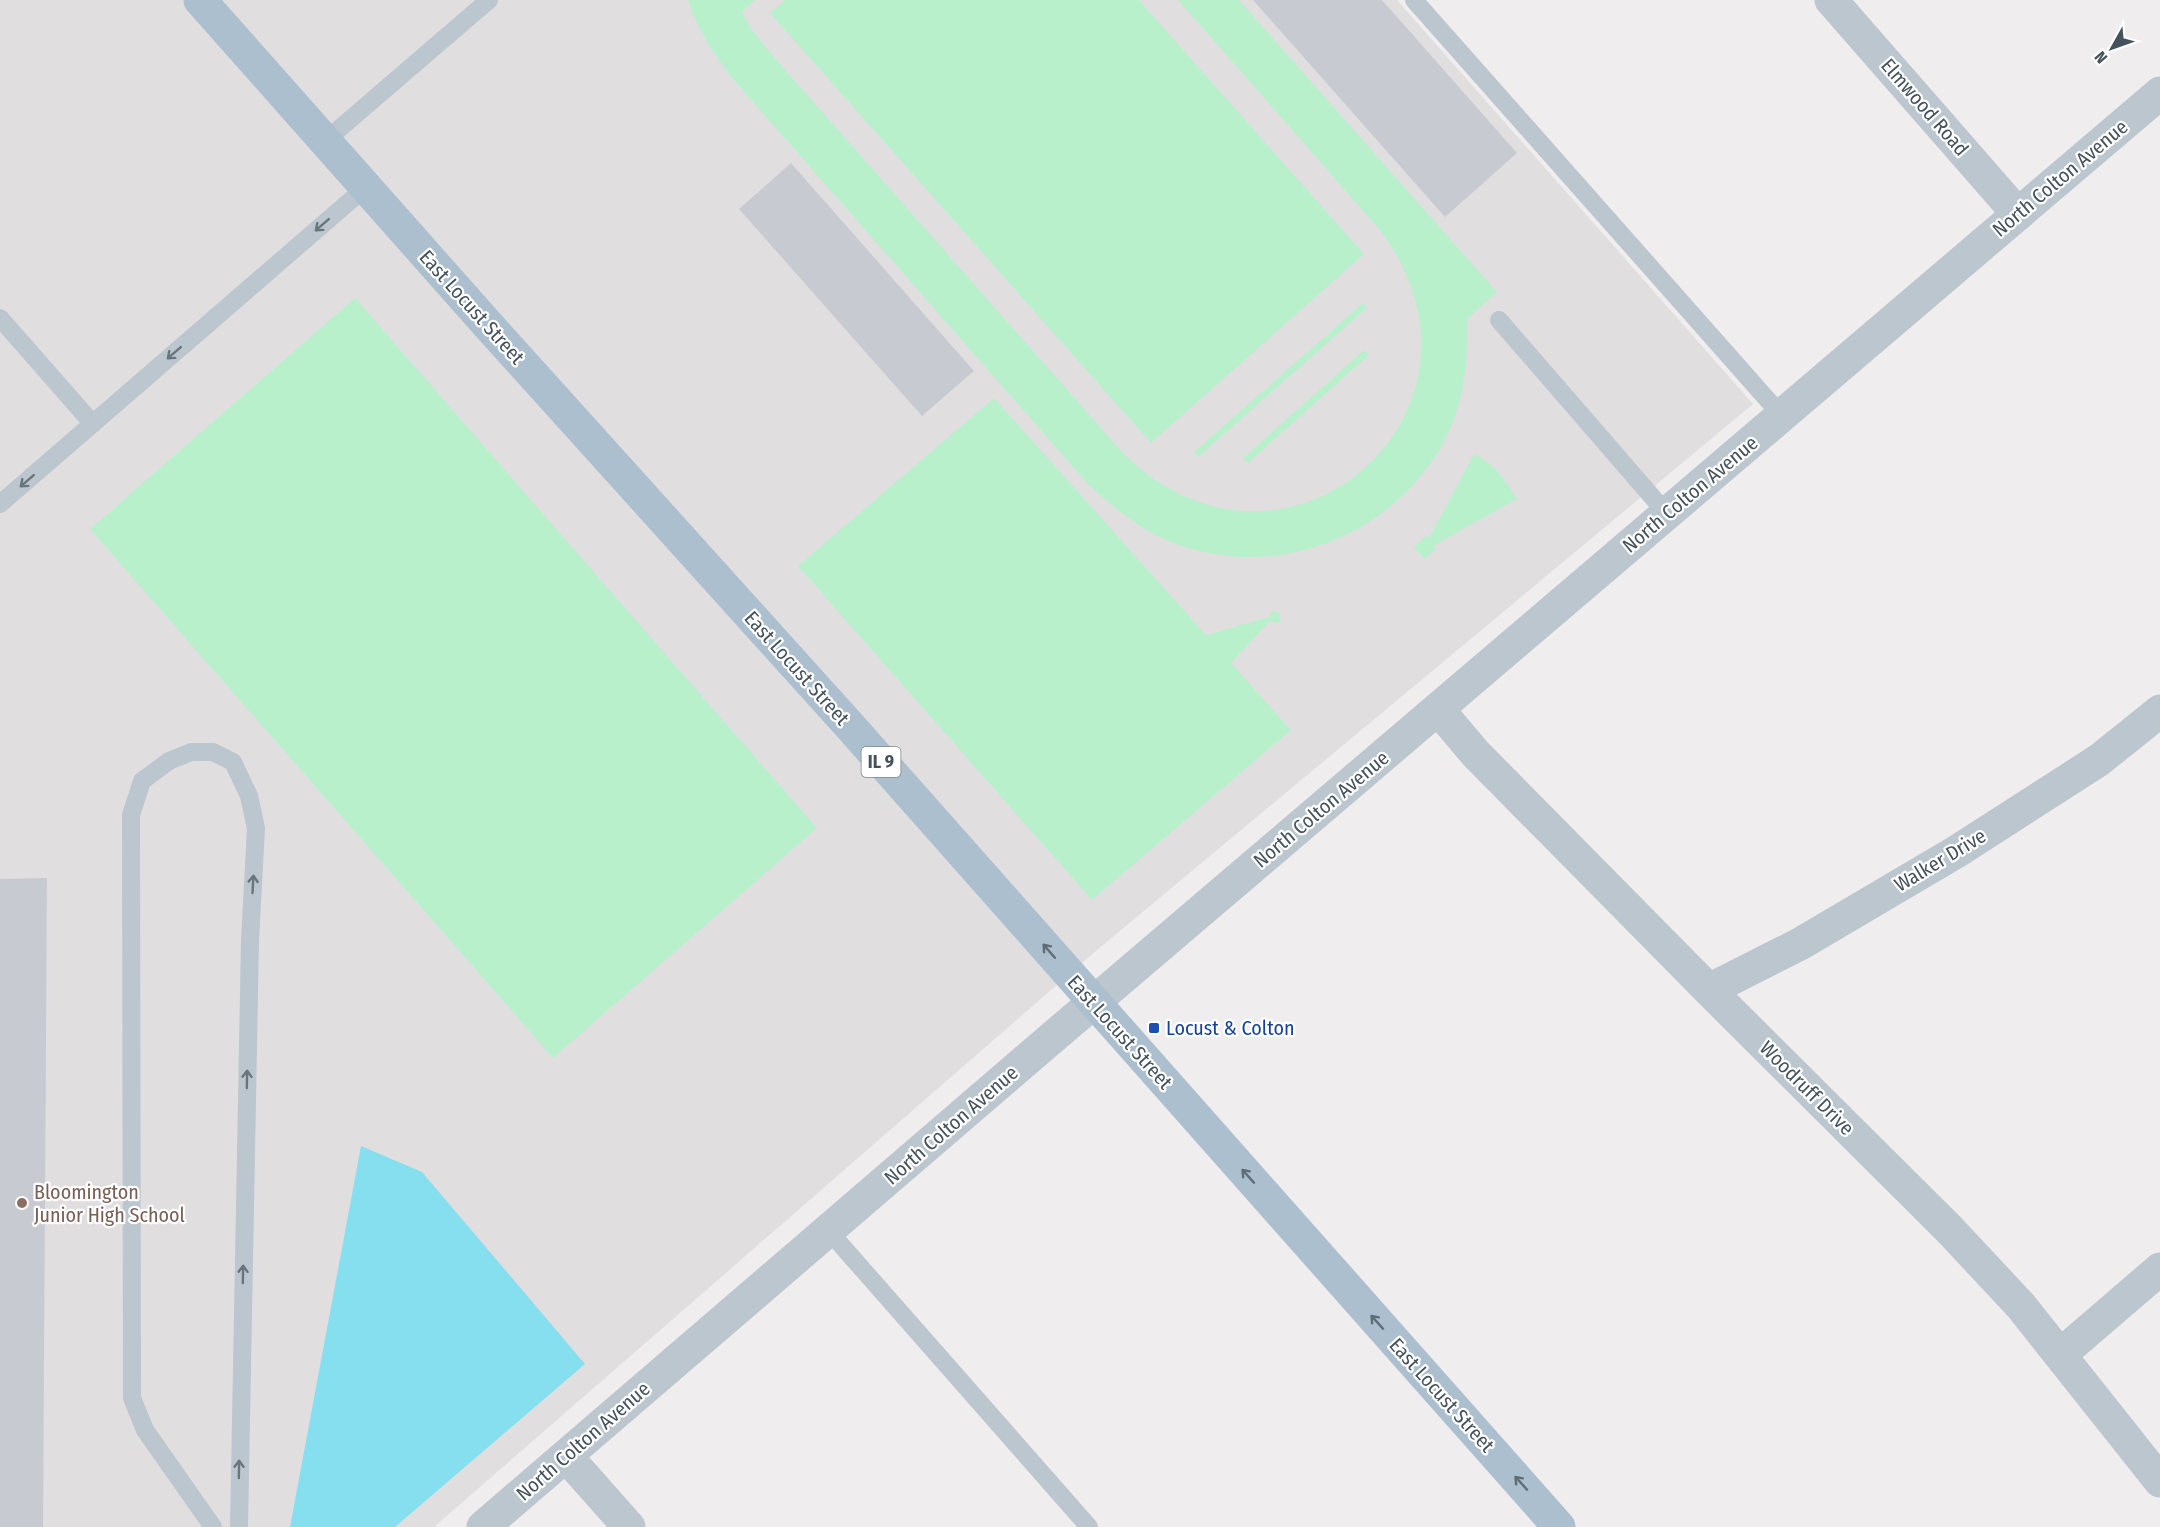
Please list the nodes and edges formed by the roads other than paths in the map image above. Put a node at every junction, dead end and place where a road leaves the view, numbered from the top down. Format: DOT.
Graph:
graph roads {
  1 [pos="200,0"];
  2 [pos="489,0"];
  3 [pos="1414,0"];
  4 [pos="1831,0"];
  5 [pos="2160,93"];
  6 [pos="325,141"];
  7 [pos="366,187"];
  8 [pos="2019,214"];
  9 [pos="0,318"];
  10 [pos="1499,320"];
  11 [pos="1782,416"];
  12 [pos="93,424"];
  13 [pos="0,504"];
  14 [pos="1667,513"];
  15 [pos="1438,710"];
  16 [pos="2160,711"];
  17 [pos="1709,990"];
  18 [pos="1094,1002"];
  19 [pos="828,1230"];
  20 [pos="2160,1269"];
  21 [pos="2060,1354"];
  22 [pos="566,1456"];
  23 [pos="2160,1481"];
  24 [pos="213,1527"];
  25 [pos="239,1527"];
  26 [pos="483,1527"];
  27 [pos="629,1527"];
  28 [pos="1089,1527"];
  29 [pos="1559,1527"];
  1 -- 6 [label="main road, East Locust Street / IL 9"];
  2 -- 6 [label="lane"];
  3 -- 11 [label="lane"];
  4 -- 8 [label="street, Elmwood Road"];
  5 -- 8 [label="street, North Colton Avenue"];
  6 -- 7 [label="main road, East Locust Street / IL 9"];
  7 -- 12 [label="lane, one-way"];
  18 -- 7 [label="main road, East Locust Street / IL 9, one-way"];
  8 -- 11 [label="street, North Colton Avenue"];
  9 -- 12 [label="lane"];
  10 -- 14 [label="lane"];
  11 -- 14 [label="street, North Colton Avenue"];
  12 -- 13 [label="lane, one-way"];
  14 -- 15 [label="street, North Colton Avenue"];
  15 -- 17 [label="street, Woodruff Drive"];
  15 -- 18 [label="street, North Colton Avenue"];
  16 -- 17 [label="street, Walker Drive"];
  17 -- 21 [label="street, Woodruff Drive"];
  18 -- 19 [label="street, North Colton Avenue"];
  29 -- 18 [label="main road, East Locust Street / IL 9, one-way"];
  19 -- 22 [label="street, North Colton Avenue"];
  19 -- 28 [label="lane"];
  20 -- 21 [label="street"];
  21 -- 23 [label="street, Woodruff Drive"];
  22 -- 26 [label="street, North Colton Avenue"];
  22 -- 27 [label="street"];
  25 -- 24 [label="lane, one-way"];
}
